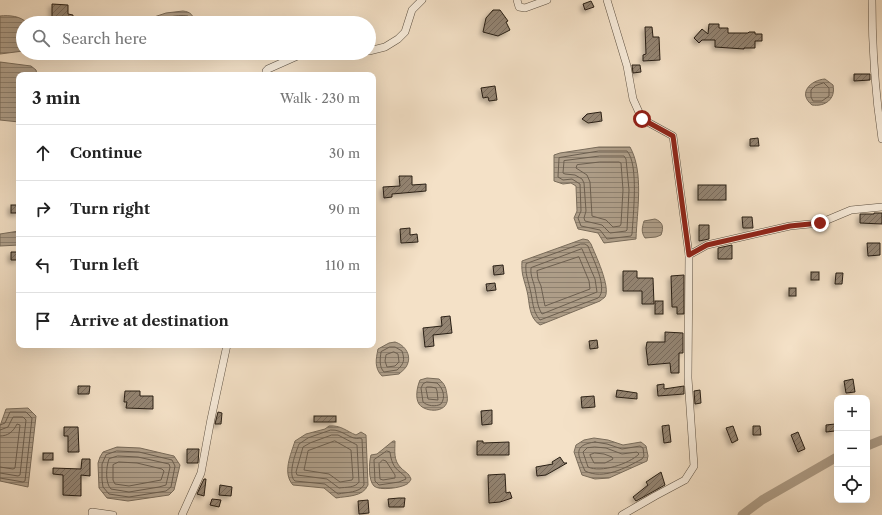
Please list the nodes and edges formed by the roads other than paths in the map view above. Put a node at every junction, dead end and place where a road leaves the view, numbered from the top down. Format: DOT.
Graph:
graph roads {
  1 [pos="422,0"];
  2 [pos="517,0"];
  3 [pos="547,0"];
  4 [pos="607,0"];
  5 [pos="872,0"];
  6 [pos="376,49"];
  7 [pos="288,60"];
  8 [pos="266,72"];
  9 [pos="882,139"];
  10 [pos="882,207"];
  11 [pos="689,255"];
  12 [pos="226,348"];
  13 [pos="92,515"];
  14 [pos="113,515"];
  15 [pos="182,515"];
  16 [pos="622,515"];
  1 -- 6 [label="street"];
  2 -- 3 [label="street"];
  4 -- 11 [label="street"];
  5 -- 9 [label="street"];
  7 -- 8 [label="street"];
  10 -- 11 [label="street"];
  11 -- 16 [label="street"];
  12 -- 15 [label="street"];
  13 -- 14 [label="street"];
}
